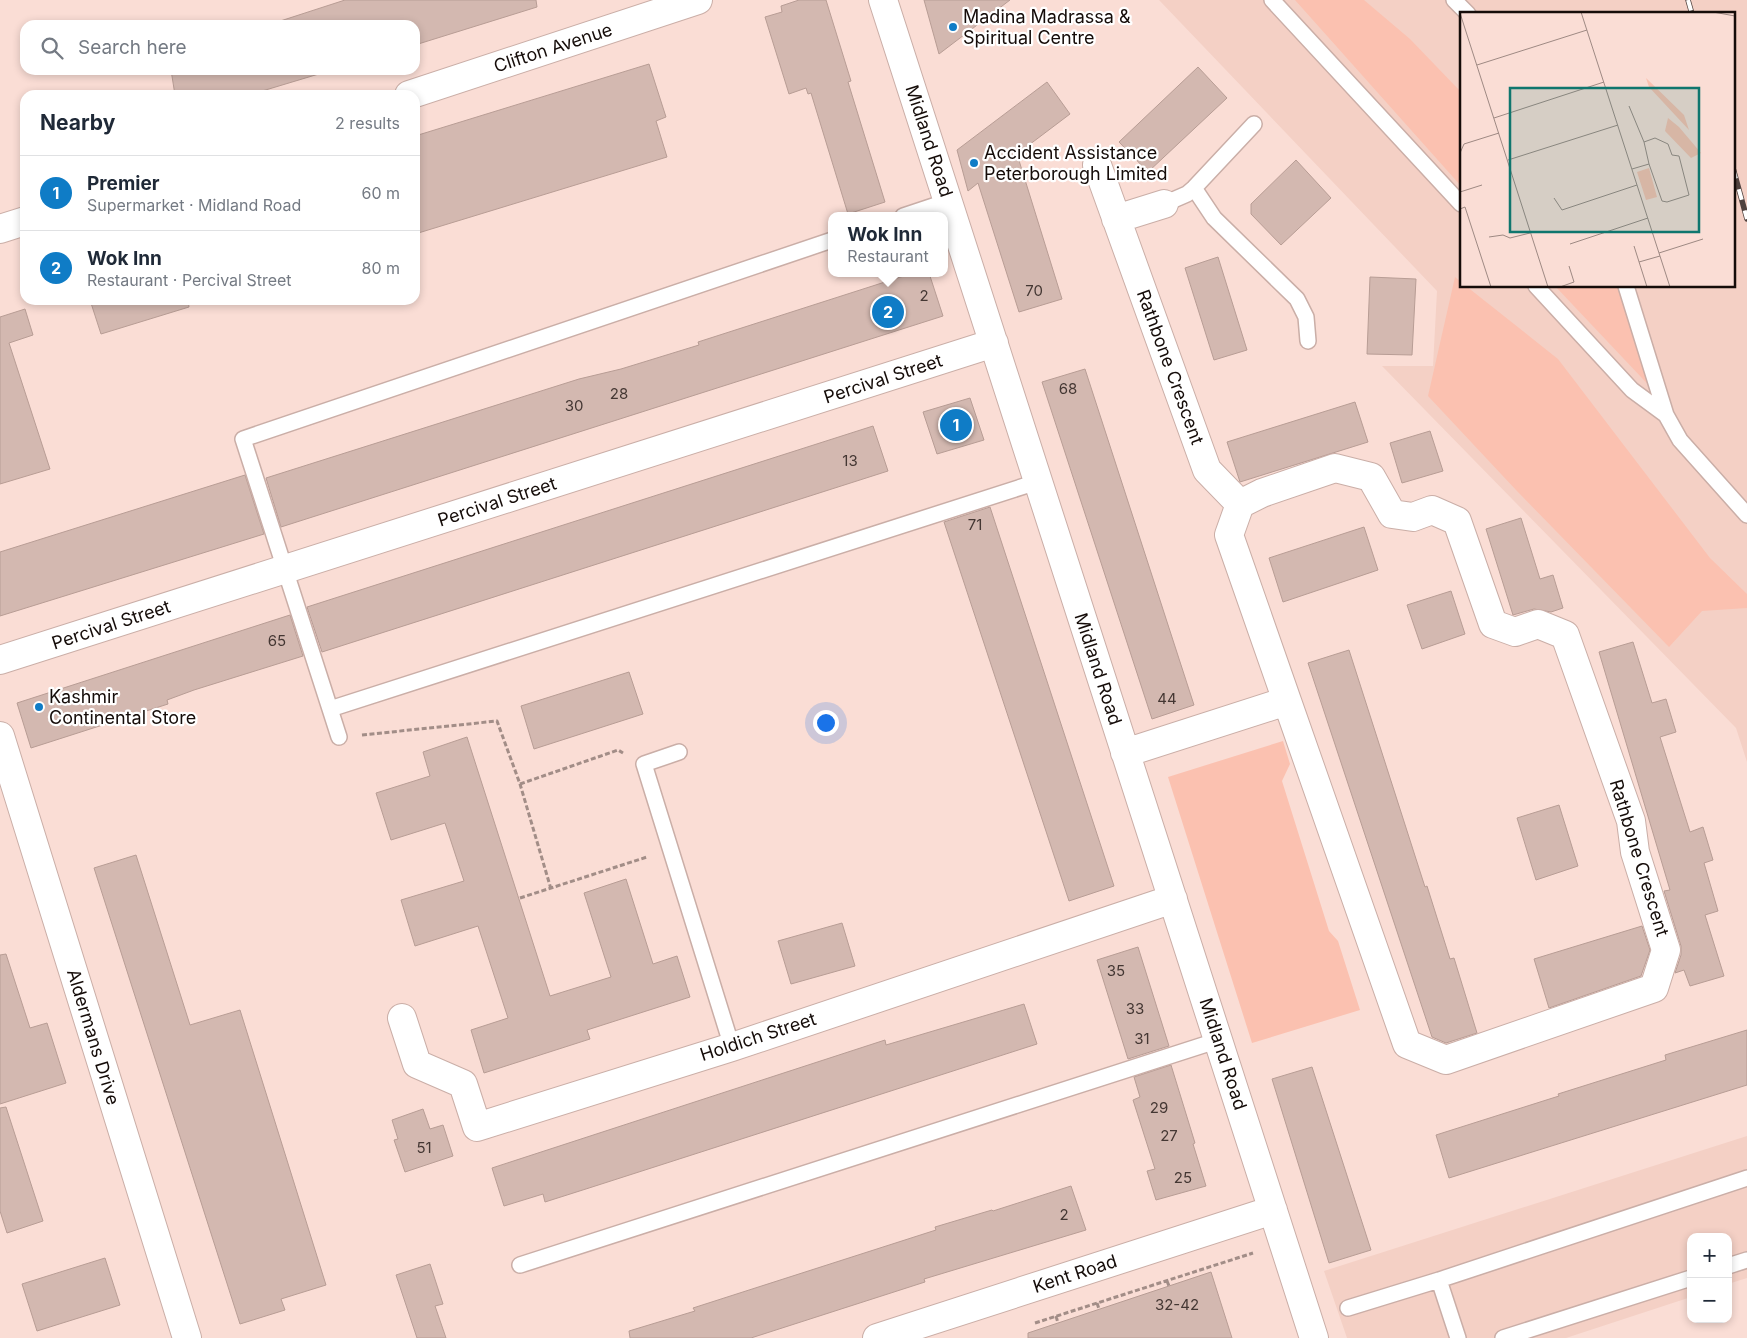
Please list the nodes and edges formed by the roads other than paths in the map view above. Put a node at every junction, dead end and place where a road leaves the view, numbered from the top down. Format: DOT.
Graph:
graph roads {
  1 [pos="698,0"];
  2 [pos="883,0"];
  3 [pos="1272,0"];
  4 [pos="1454,0"];
  5 [pos="1466,12"];
  6 [pos="420,91"];
  7 [pos="1254,124"];
  8 [pos="1097,165"];
  9 [pos="1194,188"];
  10 [pos="948,201"];
  11 [pos="1460,203"];
  12 [pos="1164,204"];
  13 [pos="916,212"];
  14 [pos="1116,219"];
  15 [pos="20,223"];
  16 [pos="0,229"];
  17 [pos="828,241"];
  18 [pos="1538,288"];
  19 [pos="1627,288"];
  20 [pos="1308,341"];
  21 [pos="994,343"];
  22 [pos="1666,415"];
  23 [pos="1037,482"];
  24 [pos="1240,504"];
  25 [pos="1747,515"];
  26 [pos="284,570"];
  27 [pos="0,660"];
  28 [pos="1287,701"];
  29 [pos="330,708"];
  30 [pos="0,736"];
  31 [pos="338,737"];
  32 [pos="679,752"];
  33 [pos="1125,753"];
  34 [pos="5,772"];
  35 [pos="1173,899"];
  36 [pos="402,1018"];
  37 [pos="1219,1040"];
  38 [pos="732,1046"];
  39 [pos="1747,1178"];
  40 [pos="1272,1210"];
  41 [pos="1747,1260"];
  42 [pos="520,1265"];
  43 [pos="1732,1265"];
  44 [pos="1687,1279"];
  45 [pos="1439,1280"];
  46 [pos="1348,1308"];
  47 [pos="187,1338"];
  48 [pos="877,1338"];
  49 [pos="1314,1338"];
  50 [pos="1458,1338"];
  51 [pos="1503,1338"];
  1 -- 6 [label="street, Clifton Avenue"];
  2 -- 10 [label="street, Midland Road"];
  3 -- 11 [label="lane"];
  4 -- 5 [label="lane"];
  7 -- 9 [label="lane"];
  8 -- 14 [label="street, Rathbone Crescent"];
  9 -- 12 [label="lane"];
  9 -- 20 [label="lane"];
  10 -- 13 [label="lane"];
  10 -- 21 [label="street, Midland Road"];
  12 -- 14 [label="street"];
  14 -- 24 [label="street, Rathbone Crescent"];
  15 -- 16 [label="street"];
  17 -- 26 [label="lane"];
  18 -- 22 [label="lane"];
  19 -- 22 [label="lane"];
  21 -- 23 [label="street, Midland Road"];
  21 -- 26 [label="street, Percival Street"];
  22 -- 25 [label="lane"];
  23 -- 29 [label="lane"];
  23 -- 33 [label="street, Midland Road"];
  24 -- 28 [label="street, Rathbone Crescent"];
  24 -- 28 [label="street, Rathbone Crescent"];
  26 -- 27 [label="street, Percival Street"];
  26 -- 29 [label="lane"];
  28 -- 33 [label="street"];
  29 -- 31 [label="lane"];
  30 -- 34 [label="street, Aldermans Drive"];
  32 -- 38 [label="lane"];
  33 -- 35 [label="street, Midland Road"];
  34 -- 47 [label="street, Aldermans Drive"];
  35 -- 37 [label="street, Midland Road"];
  35 -- 38 [label="street, Holdich Street"];
  36 -- 38 [label="street, Holdich Street"];
  37 -- 40 [label="street, Midland Road"];
  37 -- 42 [label="lane"];
  39 -- 45 [label="lane"];
  40 -- 48 [label="street, Kent Road"];
  40 -- 49 [label="street, Midland Road"];
  41 -- 43 [label="lane"];
  44 -- 51 [label="lane"];
  45 -- 46 [label="lane"];
  45 -- 50 [label="lane"];
}
